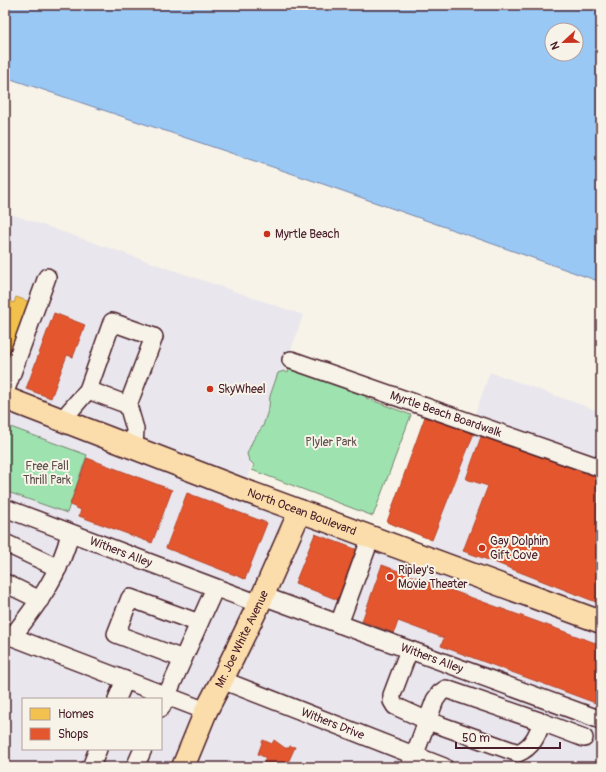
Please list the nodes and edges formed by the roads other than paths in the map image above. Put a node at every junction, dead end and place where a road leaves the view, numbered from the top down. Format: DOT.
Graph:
graph roads {
  1 [pos="48,277"];
  2 [pos="292,360"];
  3 [pos="10,361"];
  4 [pos="88,390"];
  5 [pos="5,392"];
  6 [pos="5,398"];
  7 [pos="128,405"];
  8 [pos="62,420"];
  9 [pos="134,448"];
  10 [pos="601,468"];
  11 [pos="6,511"];
  12 [pos="300,511"];
  13 [pos="70,533"];
  14 [pos="371,537"];
  15 [pos="5,543"];
  16 [pos="58,568"];
  17 [pos="5,583"];
  18 [pos="215,588"];
  19 [pos="40,600"];
  20 [pos="261,600"];
  21 [pos="601,622"];
  22 [pos="199,623"];
  23 [pos="339,624"];
  24 [pos="9,635"];
  25 [pos="409,650"];
  26 [pos="183,659"];
  27 [pos="125,680"];
  28 [pos="222,680"];
  29 [pos="117,698"];
  30 [pos="157,698"];
  31 [pos="164,702"];
  32 [pos="206,711"];
  33 [pos="601,720"];
  34 [pos="428,721"];
  35 [pos="542,722"];
  36 [pos="584,738"];
  37 [pos="98,750"];
  38 [pos="143,750"];
  39 [pos="412,762"];
  40 [pos="91,767"];
  41 [pos="135,767"];
  42 [pos="183,767"];
  43 [pos="444,767"];
  1 -- 3 [label="street"];
  2 -- 10 [label="street, Myrtle Beach Boardwalk"];
  3 -- 5 [label="street"];
  4 -- 7 [label="street"];
  4 -- 7 [label="street"];
  4 -- 8 [label="street"];
  6 -- 8 [label="main road, North Ocean Boulevard"];
  7 -- 9 [label="street"];
  8 -- 9 [label="main road, North Ocean Boulevard"];
  9 -- 12 [label="main road, North Ocean Boulevard"];
  11 -- 13 [label="street, Withers Alley"];
  12 -- 14 [label="main road, North Ocean Boulevard"];
  12 -- 20 [label="main road, Mr. Joe White Avenue"];
  13 -- 16 [label="street"];
  13 -- 18 [label="street, Withers Alley"];
  14 -- 21 [label="main road, North Ocean Boulevard"];
  14 -- 23 [label="street"];
  15 -- 16 [label="street"];
  16 -- 19 [label="street"];
  17 -- 19 [label="street"];
  18 -- 20 [label="street, Withers Alley"];
  18 -- 22 [label="street"];
  19 -- 24 [label="street"];
  20 -- 23 [label="street, Withers Alley"];
  20 -- 28 [label="main road, Mr. Joe White Avenue"];
  22 -- 26 [label="street"];
  22 -- 26 [label="street"];
  23 -- 25 [label="street, Withers Alley"];
  24 -- 27 [label="street"];
  25 -- 33 [label="street, Withers Alley"];
  25 -- 34 [label="street"];
  26 -- 31 [label="street"];
  27 -- 29 [label="street"];
  27 -- 30 [label="street"];
  28 -- 32 [label="main road, Mr. Joe White Avenue"];
  28 -- 39 [label="street, Withers Drive"];
  31 -- 32 [label="street"];
  32 -- 42 [label="main road, Mr. Joe White Avenue"];
  34 -- 35 [label="street"];
  34 -- 35 [label="street"];
  34 -- 39 [label="street"];
  35 -- 36 [label="street"];
  37 -- 40 [label="street"];
  38 -- 41 [label="street"];
  39 -- 43 [label="street, Withers Drive"];
}
